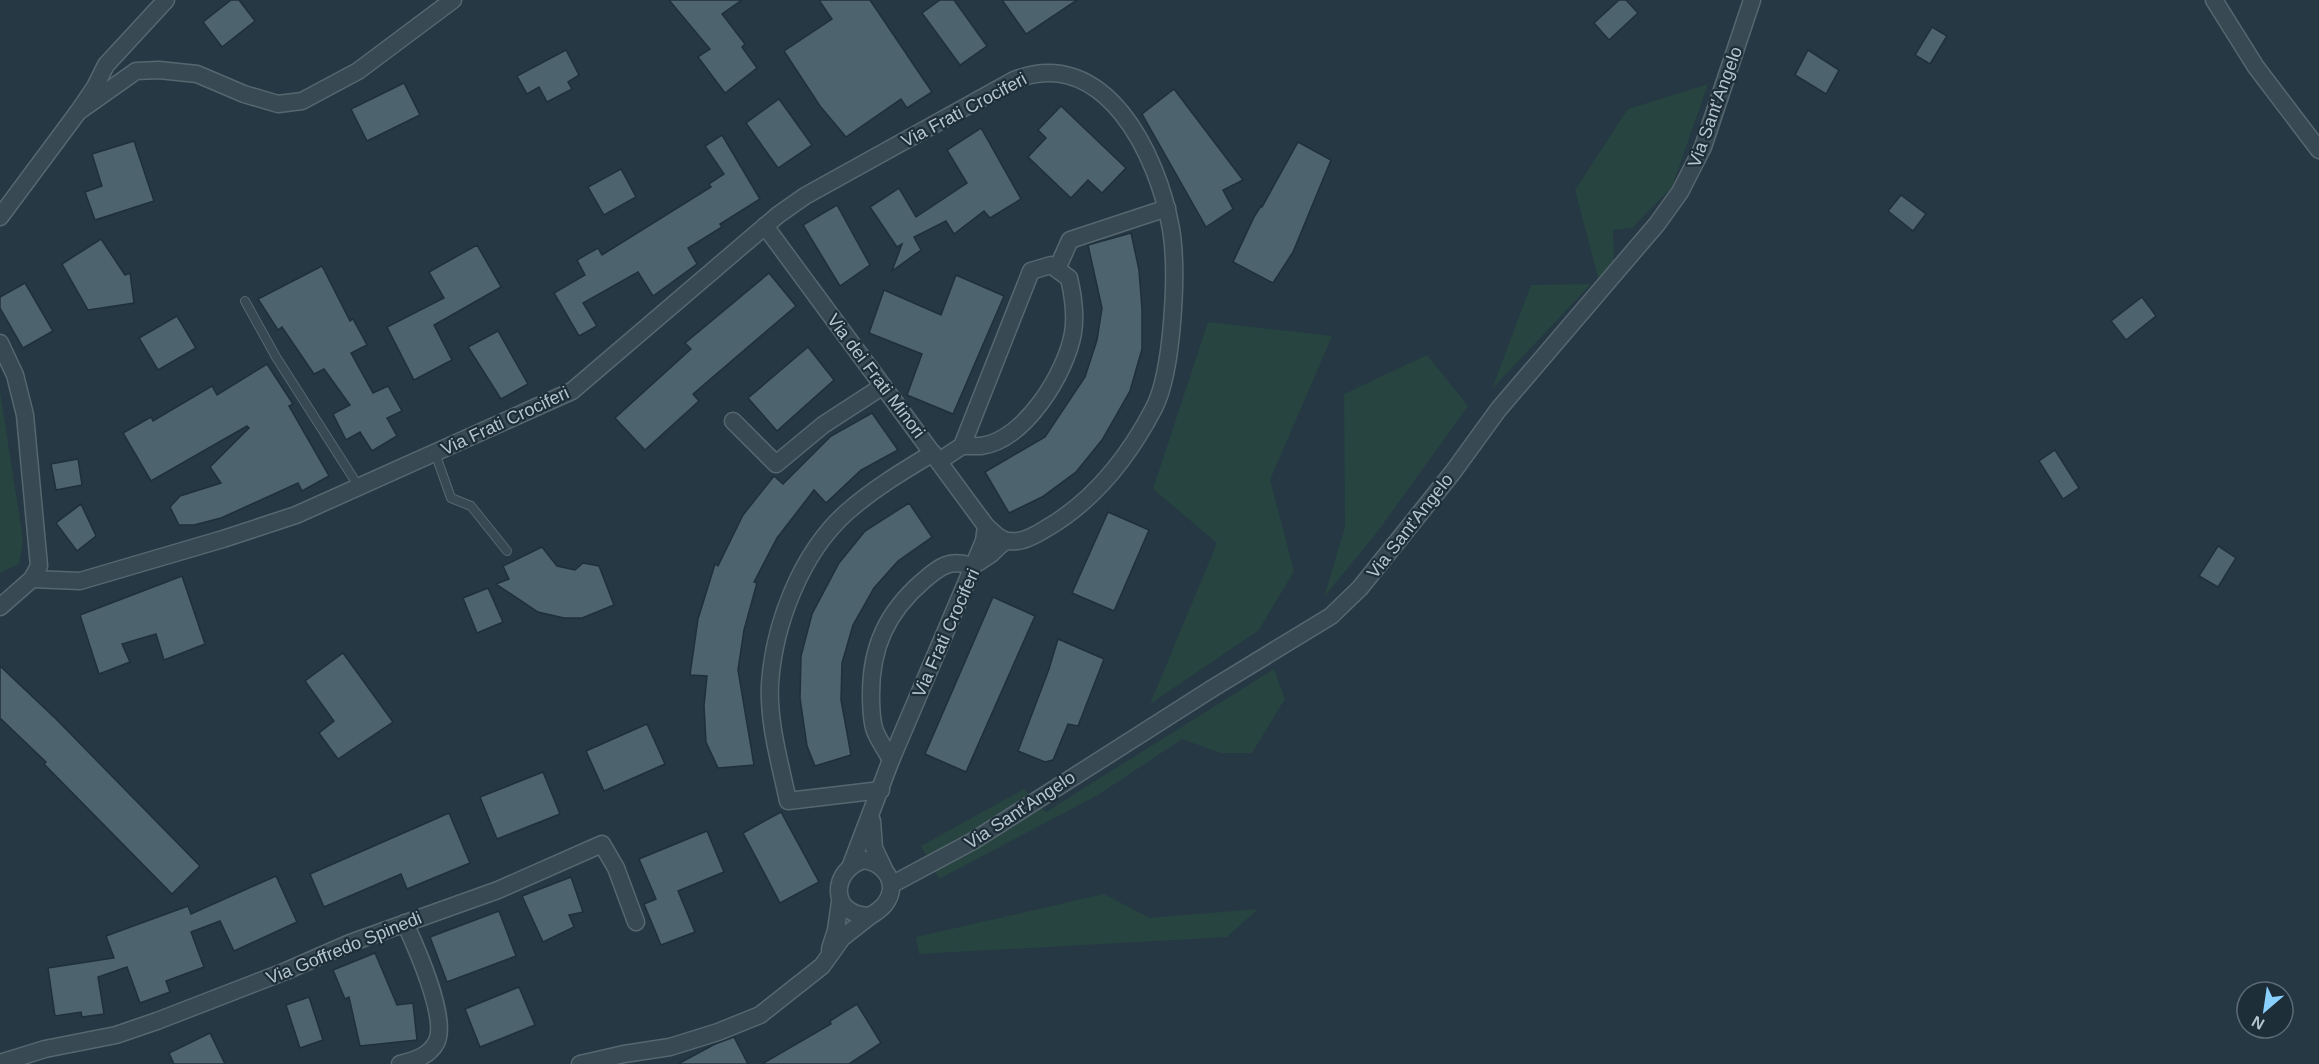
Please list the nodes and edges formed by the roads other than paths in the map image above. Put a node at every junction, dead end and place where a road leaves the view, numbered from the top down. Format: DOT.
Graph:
graph roads {
  1 [pos="166,0"];
  2 [pos="453,0"];
  3 [pos="1752,0"];
  4 [pos="2214,0"];
  5 [pos="78,112"];
  6 [pos="2319,150"];
  7 [pos="1167,208"];
  8 [pos="0,217"];
  9 [pos="765,226"];
  10 [pos="1057,269"];
  11 [pos="245,301"];
  12 [pos="0,343"];
  13 [pos="883,386"];
  14 [pos="733,421"];
  15 [pos="962,446"];
  16 [pos="435,453"];
  17 [pos="936,457"];
  18 [pos="359,487"];
  19 [pos="987,526"];
  20 [pos="1006,541"];
  21 [pos="507,551"];
  22 [pos="972,566"];
  23 [pos="32,579"];
  24 [pos="0,607"];
  25 [pos="891,760"];
  26 [pos="881,790"];
  27 [pos="871,814"];
  28 [pos="851,865"];
  29 [pos="884,869"];
  30 [pos="891,885"];
  31 [pos="840,902"];
  32 [pos="870,916"];
  33 [pos="636,922"];
  34 [pos="405,923"];
  35 [pos="822,966"];
  36 [pos="0,1063"];
  37 [pos="400,1064"];
  38 [pos="580,1064"];
  1 -- 5 [label="street"];
  2 -- 5 [label="street"];
  3 -- 30 [label="street, Via Sant'Angelo"];
  4 -- 6 [label="street"];
  5 -- 8 [label="street"];
  7 -- 9 [label="street, Via Frati Crociferi"];
  7 -- 10 [label="street"];
  7 -- 20 [label="street, Via Frati Crociferi"];
  9 -- 13 [label="street, Via dei Frati Minori"];
  9 -- 16 [label="street, Via Frati Crociferi"];
  10 -- 15 [label="street"];
  10 -- 15 [label="street"];
  11 -- 18 [label="lane"];
  12 -- 23 [label="street"];
  13 -- 14 [label="street"];
  13 -- 17 [label="street, Via dei Frati Minori"];
  15 -- 17 [label="street"];
  16 -- 18 [label="street, Via Frati Crociferi"];
  16 -- 21 [label="lane"];
  17 -- 19 [label="street, Via dei Frati Minori"];
  17 -- 26 [label="street"];
  18 -- 23 [label="street, Via Frati Crociferi"];
  19 -- 20 [label="street, Via dei Frati Minori"];
  19 -- 22 [label="street"];
  20 -- 22 [label="street, Via Frati Crociferi"];
  22 -- 25 [label="street, Via Frati Crociferi"];
  22 -- 25 [label="street"];
  23 -- 24 [label="street"];
  25 -- 26 [label="street, Via Frati Crociferi"];
  26 -- 27 [label="street, Via Frati Crociferi"];
  27 -- 28 [label="street, Via Frati Crociferi"];
  27 -- 29 [label="street"];
  28 -- 29 [label="street"];
  28 -- 31 [label="street"];
  29 -- 30 [label="street"];
  30 -- 32 [label="street"];
  31 -- 32 [label="street"];
  31 -- 35 [label="street"];
  32 -- 35 [label="street"];
  33 -- 34 [label="street, Via Goffredo Spinedi"];
  34 -- 36 [label="street, Via Goffredo Spinedi"];
  34 -- 37 [label="street"];
  35 -- 38 [label="street"];
}
